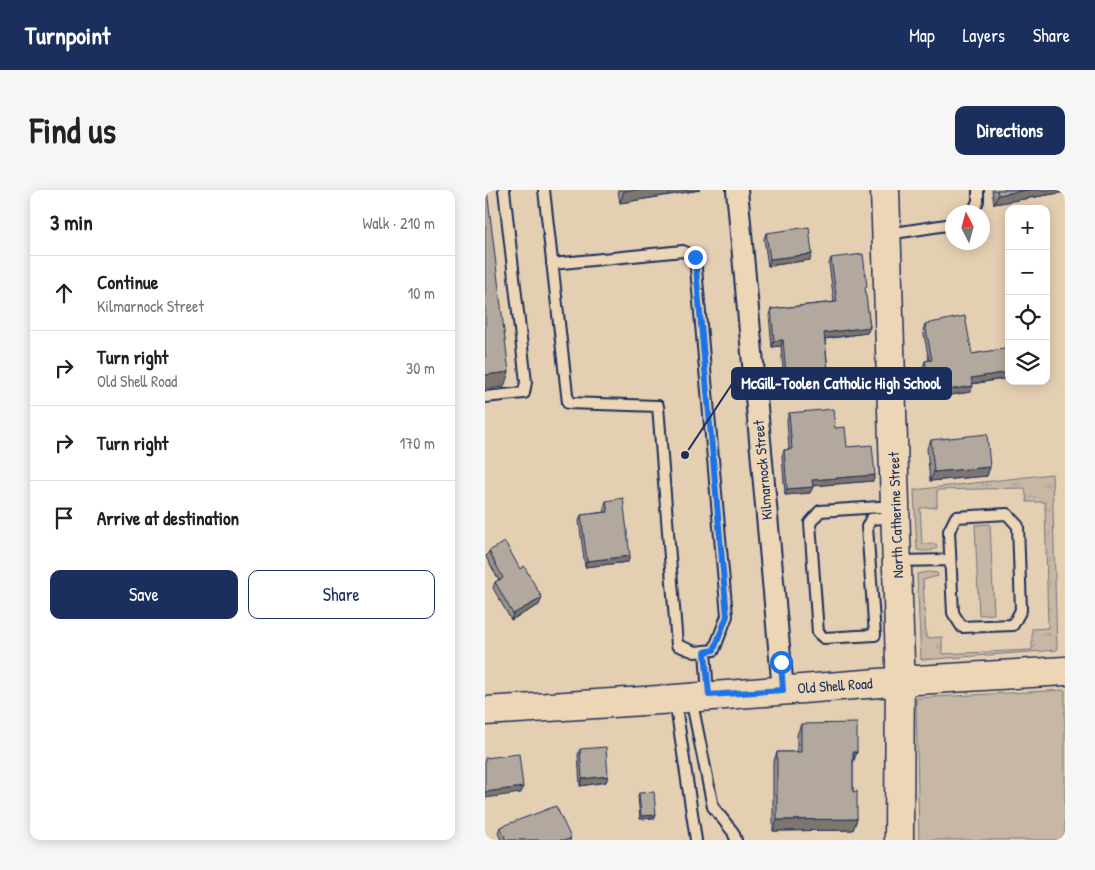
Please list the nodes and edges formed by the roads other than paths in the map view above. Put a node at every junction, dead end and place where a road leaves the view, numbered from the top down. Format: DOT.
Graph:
graph roads {
  1 [pos="504,190"];
  2 [pos="544,190"];
  3 [pos="737,190"];
  4 [pos="885,190"];
  5 [pos="978,190"];
  6 [pos="976,205"];
  7 [pos="945,225"];
  8 [pos="887,234"];
  9 [pos="553,264"];
  10 [pos="485,397"];
  11 [pos="896,511"];
  12 [pos="950,560"];
  13 [pos="897,561"];
  14 [pos="887,640"];
  15 [pos="705,652"];
  16 [pos="1065,671"];
  17 [pos="899,681"];
  18 [pos="783,690"];
  19 [pos="691,697"];
  20 [pos="485,711"];
  21 [pos="696,840"];
  22 [pos="736,840"];
  23 [pos="899,840"];
  1 -- 10 [label="lane"];
  2 -- 9 [label="lane"];
  3 -- 18 [label="street, Kilmarnock Street"];
  4 -- 8 [label="street, North Catherine Street"];
  5 -- 6 [label="lane"];
  7 -- 8 [label="lane"];
  8 -- 11 [label="street, North Catherine Street"];
  9 -- 15 [label="lane"];
  9 -- 15 [label="lane"];
  11 -- 13 [label="street, North Catherine Street"];
  11 -- 14 [label="lane"];
  11 -- 14 [label="lane"];
  12 -- 12 [label="lane"];
  12 -- 13 [label="lane"];
  13 -- 14 [label="street, North Catherine Street"];
  14 -- 17 [label="street, North Catherine Street"];
  15 -- 19 [label="lane"];
  16 -- 17 [label="street, Old Shell Road"];
  17 -- 18 [label="street, Old Shell Road"];
  17 -- 23 [label="street, North Catherine Street"];
  18 -- 19 [label="street, Old Shell Road"];
  19 -- 20 [label="street, Old Shell Road"];
  19 -- 21 [label="lane"];
  19 -- 22 [label="lane"];
}
